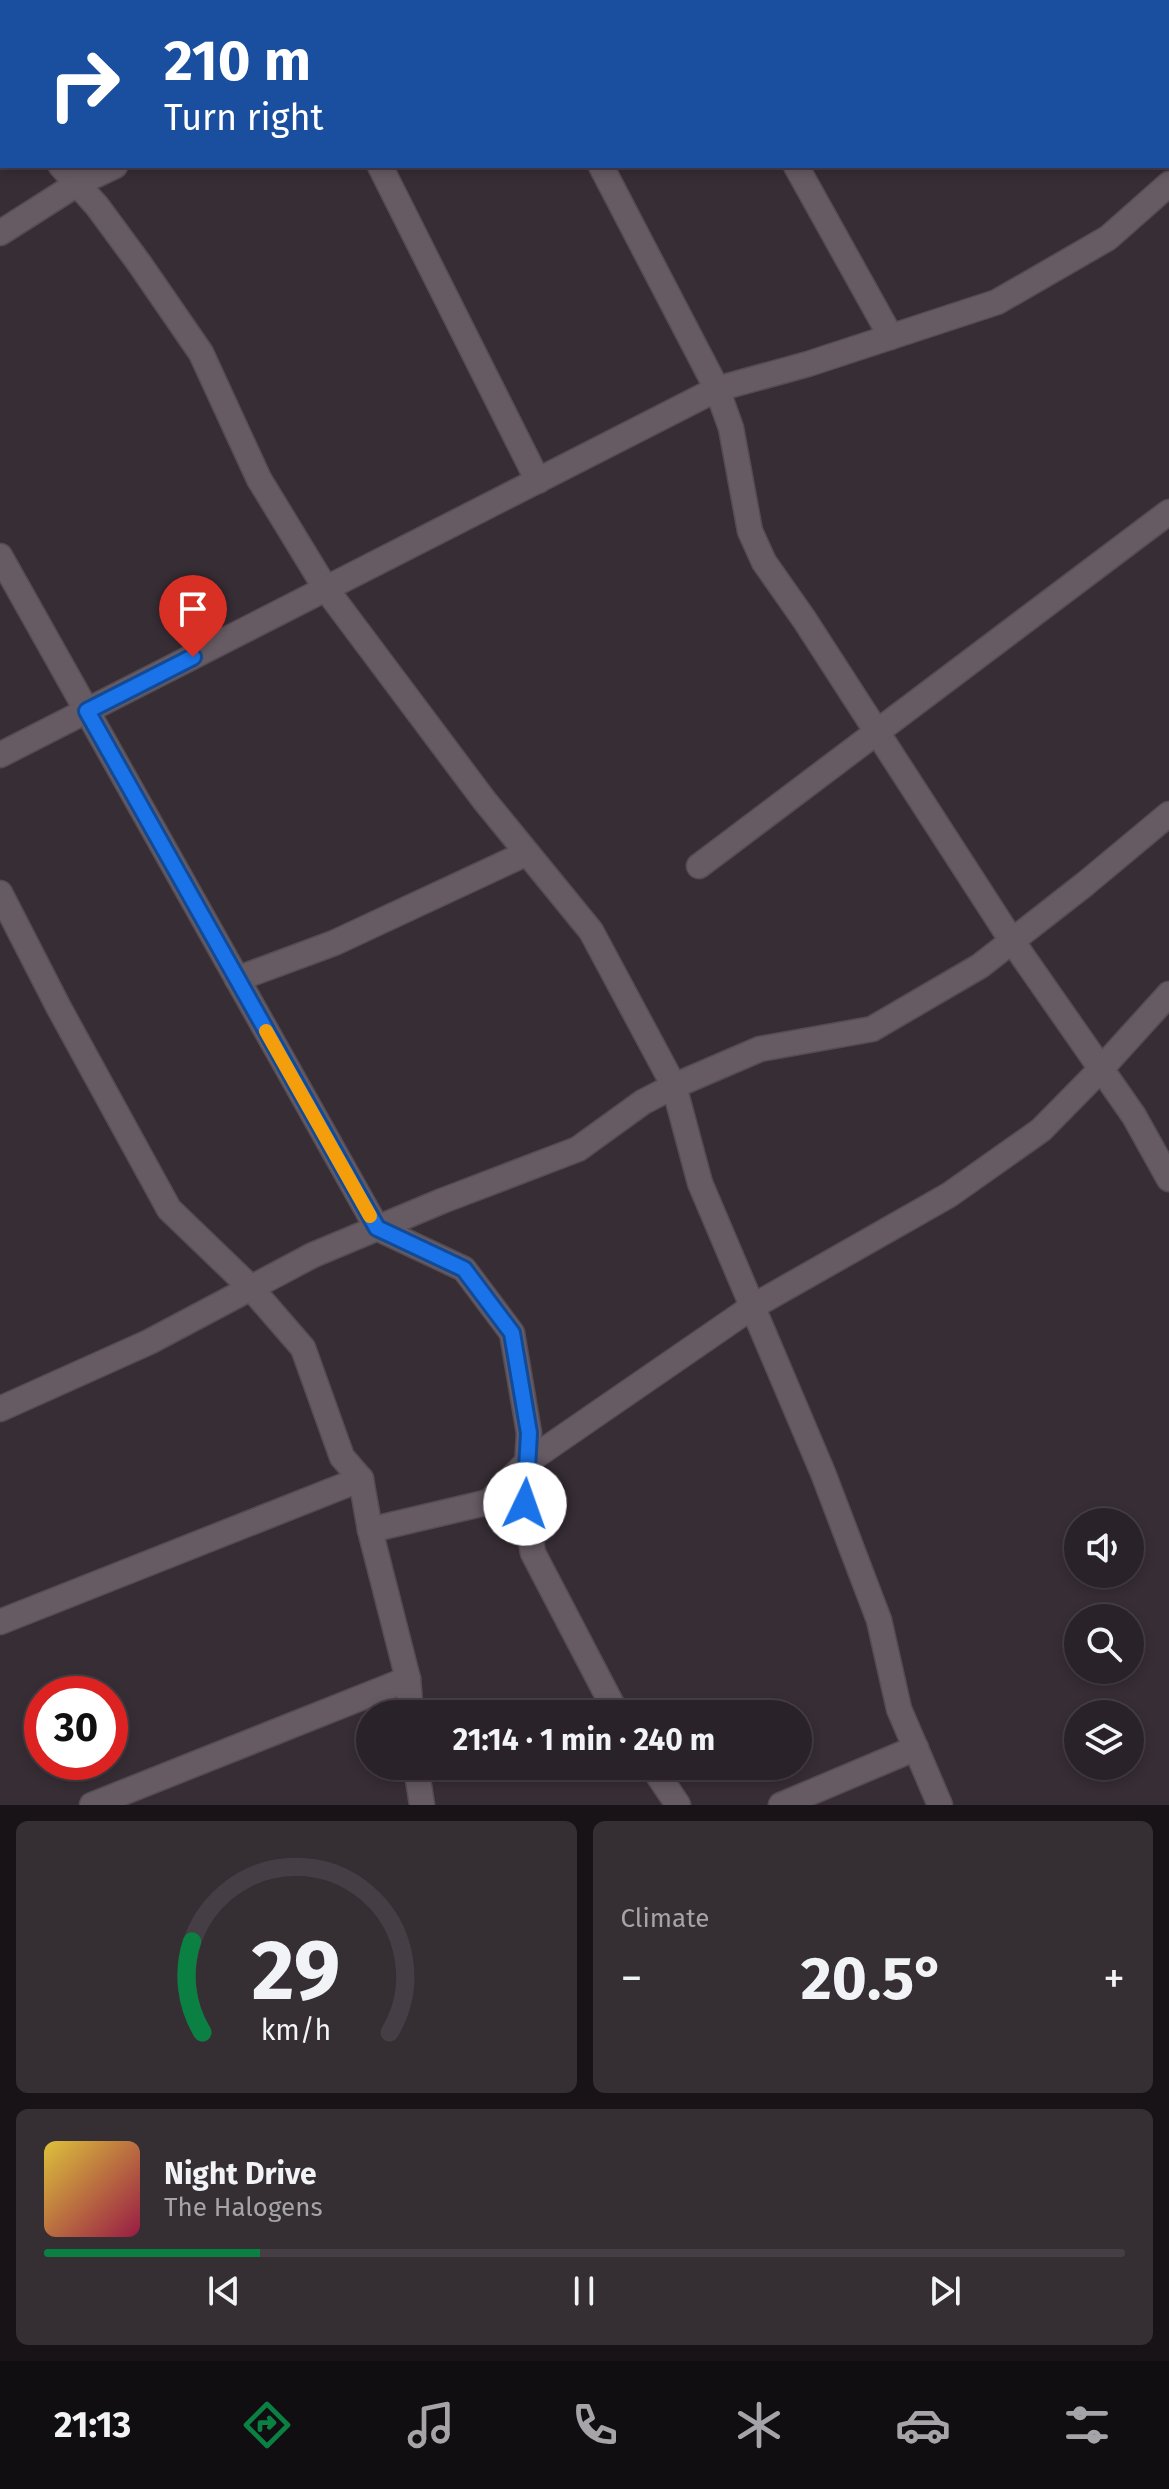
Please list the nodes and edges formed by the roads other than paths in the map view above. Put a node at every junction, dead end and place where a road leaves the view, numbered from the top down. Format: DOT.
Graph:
graph roads {
  1 [pos="105,168"];
  2 [pos="381,168"];
  3 [pos="602,168"];
  4 [pos="797,168"];
  5 [pos="69,175"];
  6 [pos="1169,184"];
  7 [pos="0,233"];
  8 [pos="891,337"];
  9 [pos="717,389"];
  10 [pos="538,481"];
  11 [pos="1169,512"];
  12 [pos="0,556"];
  13 [pos="326,589"];
  14 [pos="87,711"];
  15 [pos="877,731"];
  16 [pos="0,755"];
  17 [pos="1169,814"];
  18 [pos="527,853"];
  19 [pos="699,866"];
  20 [pos="0,893"];
  21 [pos="1012,941"];
  22 [pos="237,979"];
  23 [pos="1169,994"];
  24 [pos="1101,1069"];
  25 [pos="674,1086"];
  26 [pos="1169,1179"];
  27 [pos="377,1228"];
  28 [pos="251,1288"];
  29 [pos="752,1307"];
  30 [pos="0,1409"];
  31 [pos="527,1462"];
  32 [pos="361,1479"];
  33 [pos="370,1530"];
  34 [pos="0,1622"];
  35 [pos="408,1679"];
  36 [pos="410,1700"];
  37 [pos="610,1700"];
  38 [pos="916,1748"];
  39 [pos="418,1780"];
  40 [pos="661,1780"];
  41 [pos="92,1805"];
  42 [pos="422,1805"];
  43 [pos="678,1805"];
  44 [pos="781,1805"];
  45 [pos="940,1805"];
  1 -- 5 [label="street"];
  2 -- 10 [label="street"];
  3 -- 9 [label="street"];
  4 -- 8 [label="street"];
  5 -- 7 [label="street"];
  5 -- 13 [label="street"];
  6 -- 8 [label="street"];
  8 -- 9 [label="street"];
  9 -- 10 [label="street"];
  9 -- 15 [label="street"];
  10 -- 13 [label="street"];
  11 -- 15 [label="street"];
  12 -- 14 [label="street"];
  13 -- 14 [label="street"];
  13 -- 18 [label="street"];
  14 -- 16 [label="street"];
  14 -- 22 [label="street"];
  15 -- 19 [label="street"];
  15 -- 21 [label="street"];
  17 -- 21 [label="street"];
  18 -- 22 [label="street"];
  18 -- 25 [label="street"];
  20 -- 28 [label="street"];
  21 -- 24 [label="street"];
  21 -- 25 [label="street"];
  22 -- 27 [label="street"];
  23 -- 24 [label="street"];
  24 -- 26 [label="street"];
  24 -- 29 [label="street"];
  25 -- 27 [label="street"];
  25 -- 29 [label="street"];
  27 -- 28 [label="street"];
  27 -- 31 [label="street"];
  28 -- 30 [label="street"];
  28 -- 32 [label="street"];
  29 -- 31 [label="street"];
  29 -- 38 [label="street"];
  31 -- 33 [label="street"];
  31 -- 37 [label="street"];
  32 -- 33 [label="street"];
  32 -- 34 [label="street"];
  33 -- 35 [label="street"];
  35 -- 36 [label="street"];
  35 -- 41 [label="street"];
  38 -- 44 [label="street"];
  38 -- 45 [label="street"];
  39 -- 42 [label="street"];
  40 -- 43 [label="street"];
}
